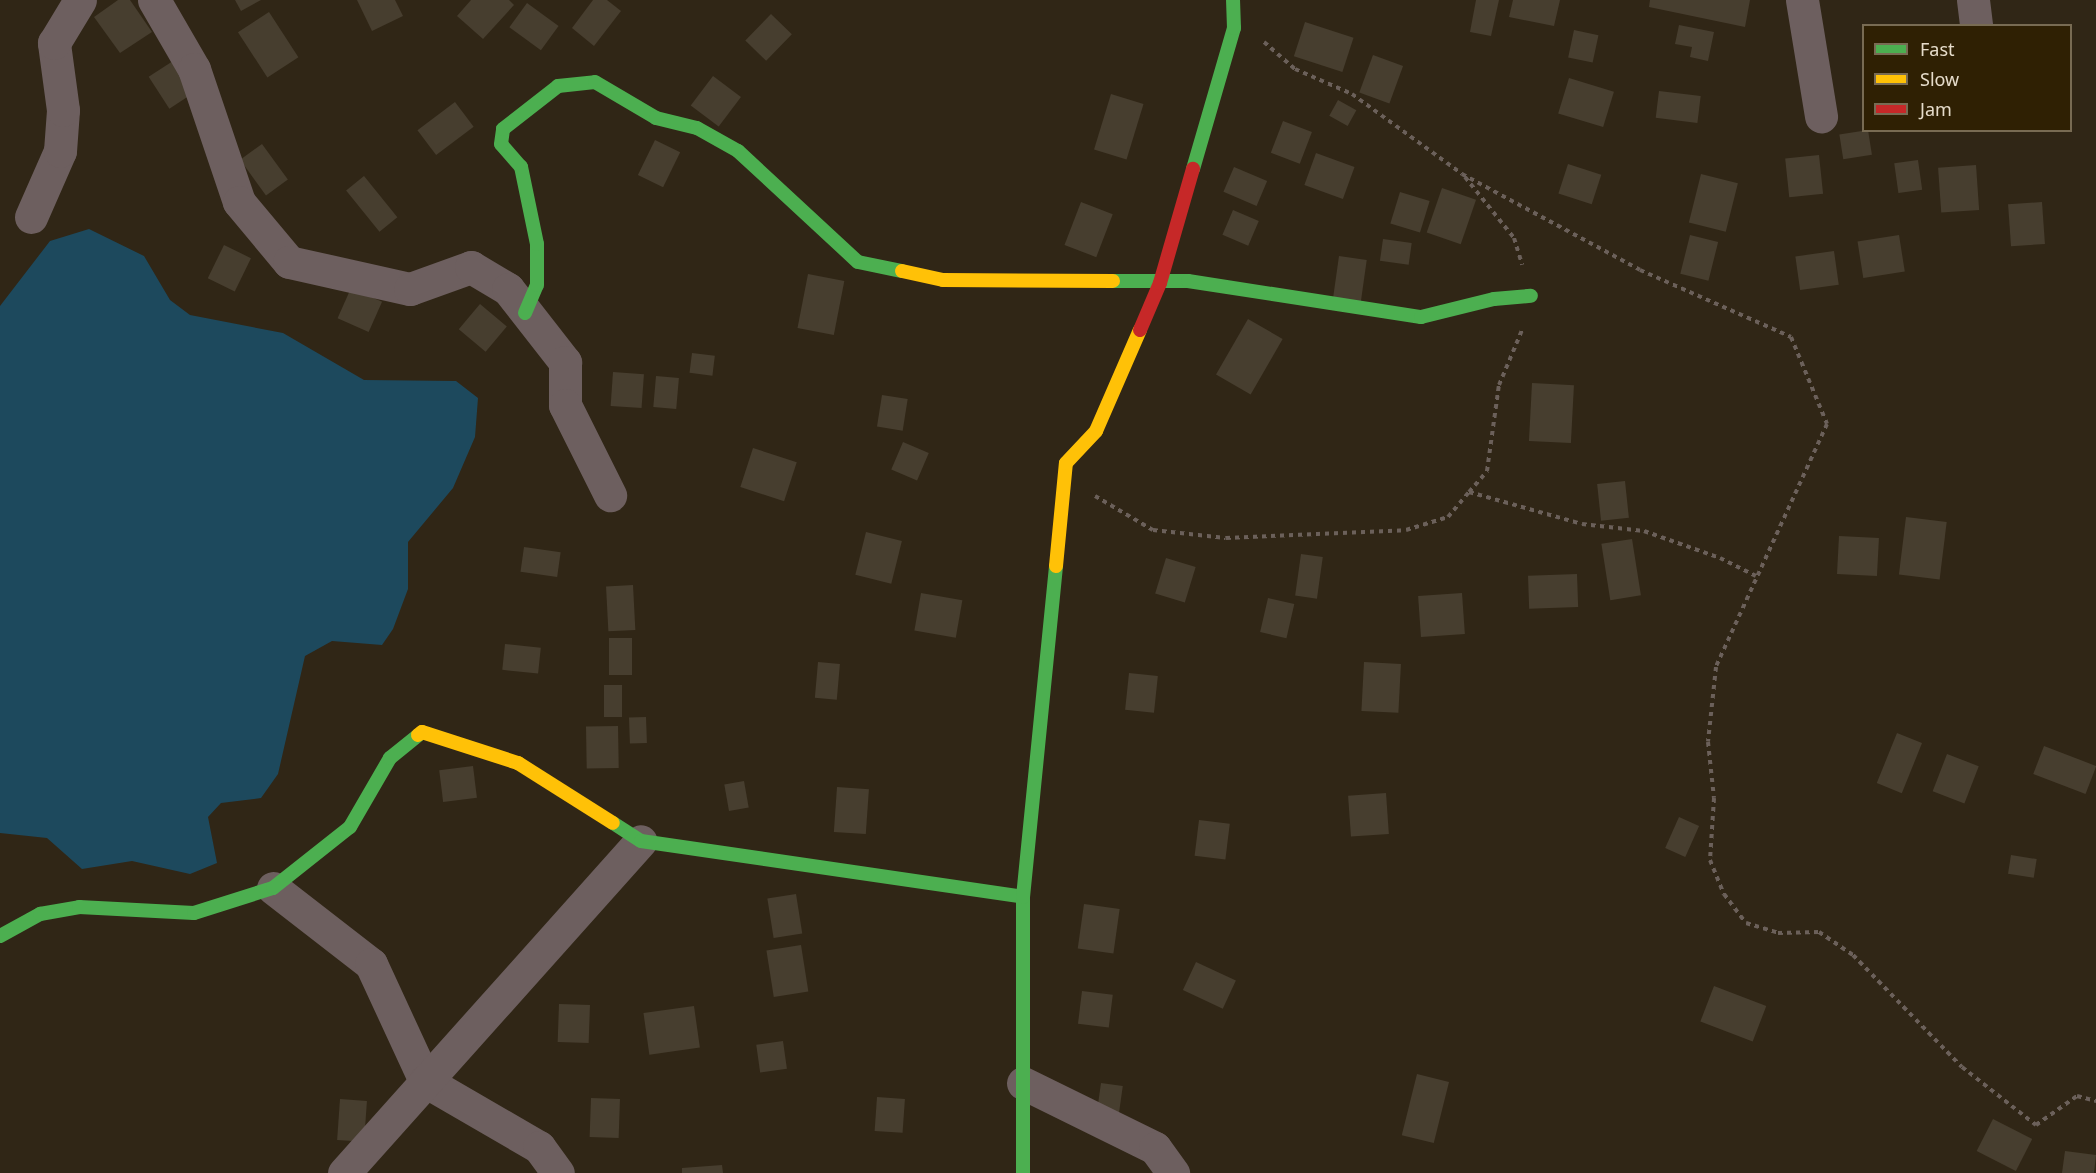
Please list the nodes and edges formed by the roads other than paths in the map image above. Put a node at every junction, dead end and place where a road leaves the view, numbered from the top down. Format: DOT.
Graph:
graph roads {
  1 [pos="80,0"];
  2 [pos="154,0"];
  3 [pos="1233,0"];
  4 [pos="1802,0"];
  5 [pos="1973,0"];
  6 [pos="1976,24"];
  7 [pos="1821,116"];
  8 [pos="31,217"];
  9 [pos="1160,283"];
  10 [pos="1531,296"];
  11 [pos="525,313"];
  12 [pos="610,495"];
  13 [pos="640,841"];
  14 [pos="273,888"];
  15 [pos="1023,897"];
  16 [pos="0,936"];
  17 [pos="425,1081"];
  18 [pos="1023,1083"];
  19 [pos="344,1173"];
  20 [pos="558,1173"];
  21 [pos="1023,1173"];
  22 [pos="1173,1173"];
  1 -- 8 [label="street"];
  2 -- 11 [label="street"];
  3 -- 9 [label="street"];
  4 -- 7 [label="street"];
  5 -- 6 [label="street"];
  9 -- 10 [label="street"];
  9 -- 11 [label="street"];
  9 -- 15 [label="street"];
  11 -- 12 [label="street"];
  13 -- 14 [label="street"];
  13 -- 15 [label="street"];
  13 -- 17 [label="street"];
  14 -- 16 [label="street"];
  14 -- 17 [label="street"];
  15 -- 18 [label="street"];
  17 -- 19 [label="street"];
  17 -- 20 [label="street"];
  18 -- 21 [label="street"];
  18 -- 22 [label="street"];
}
